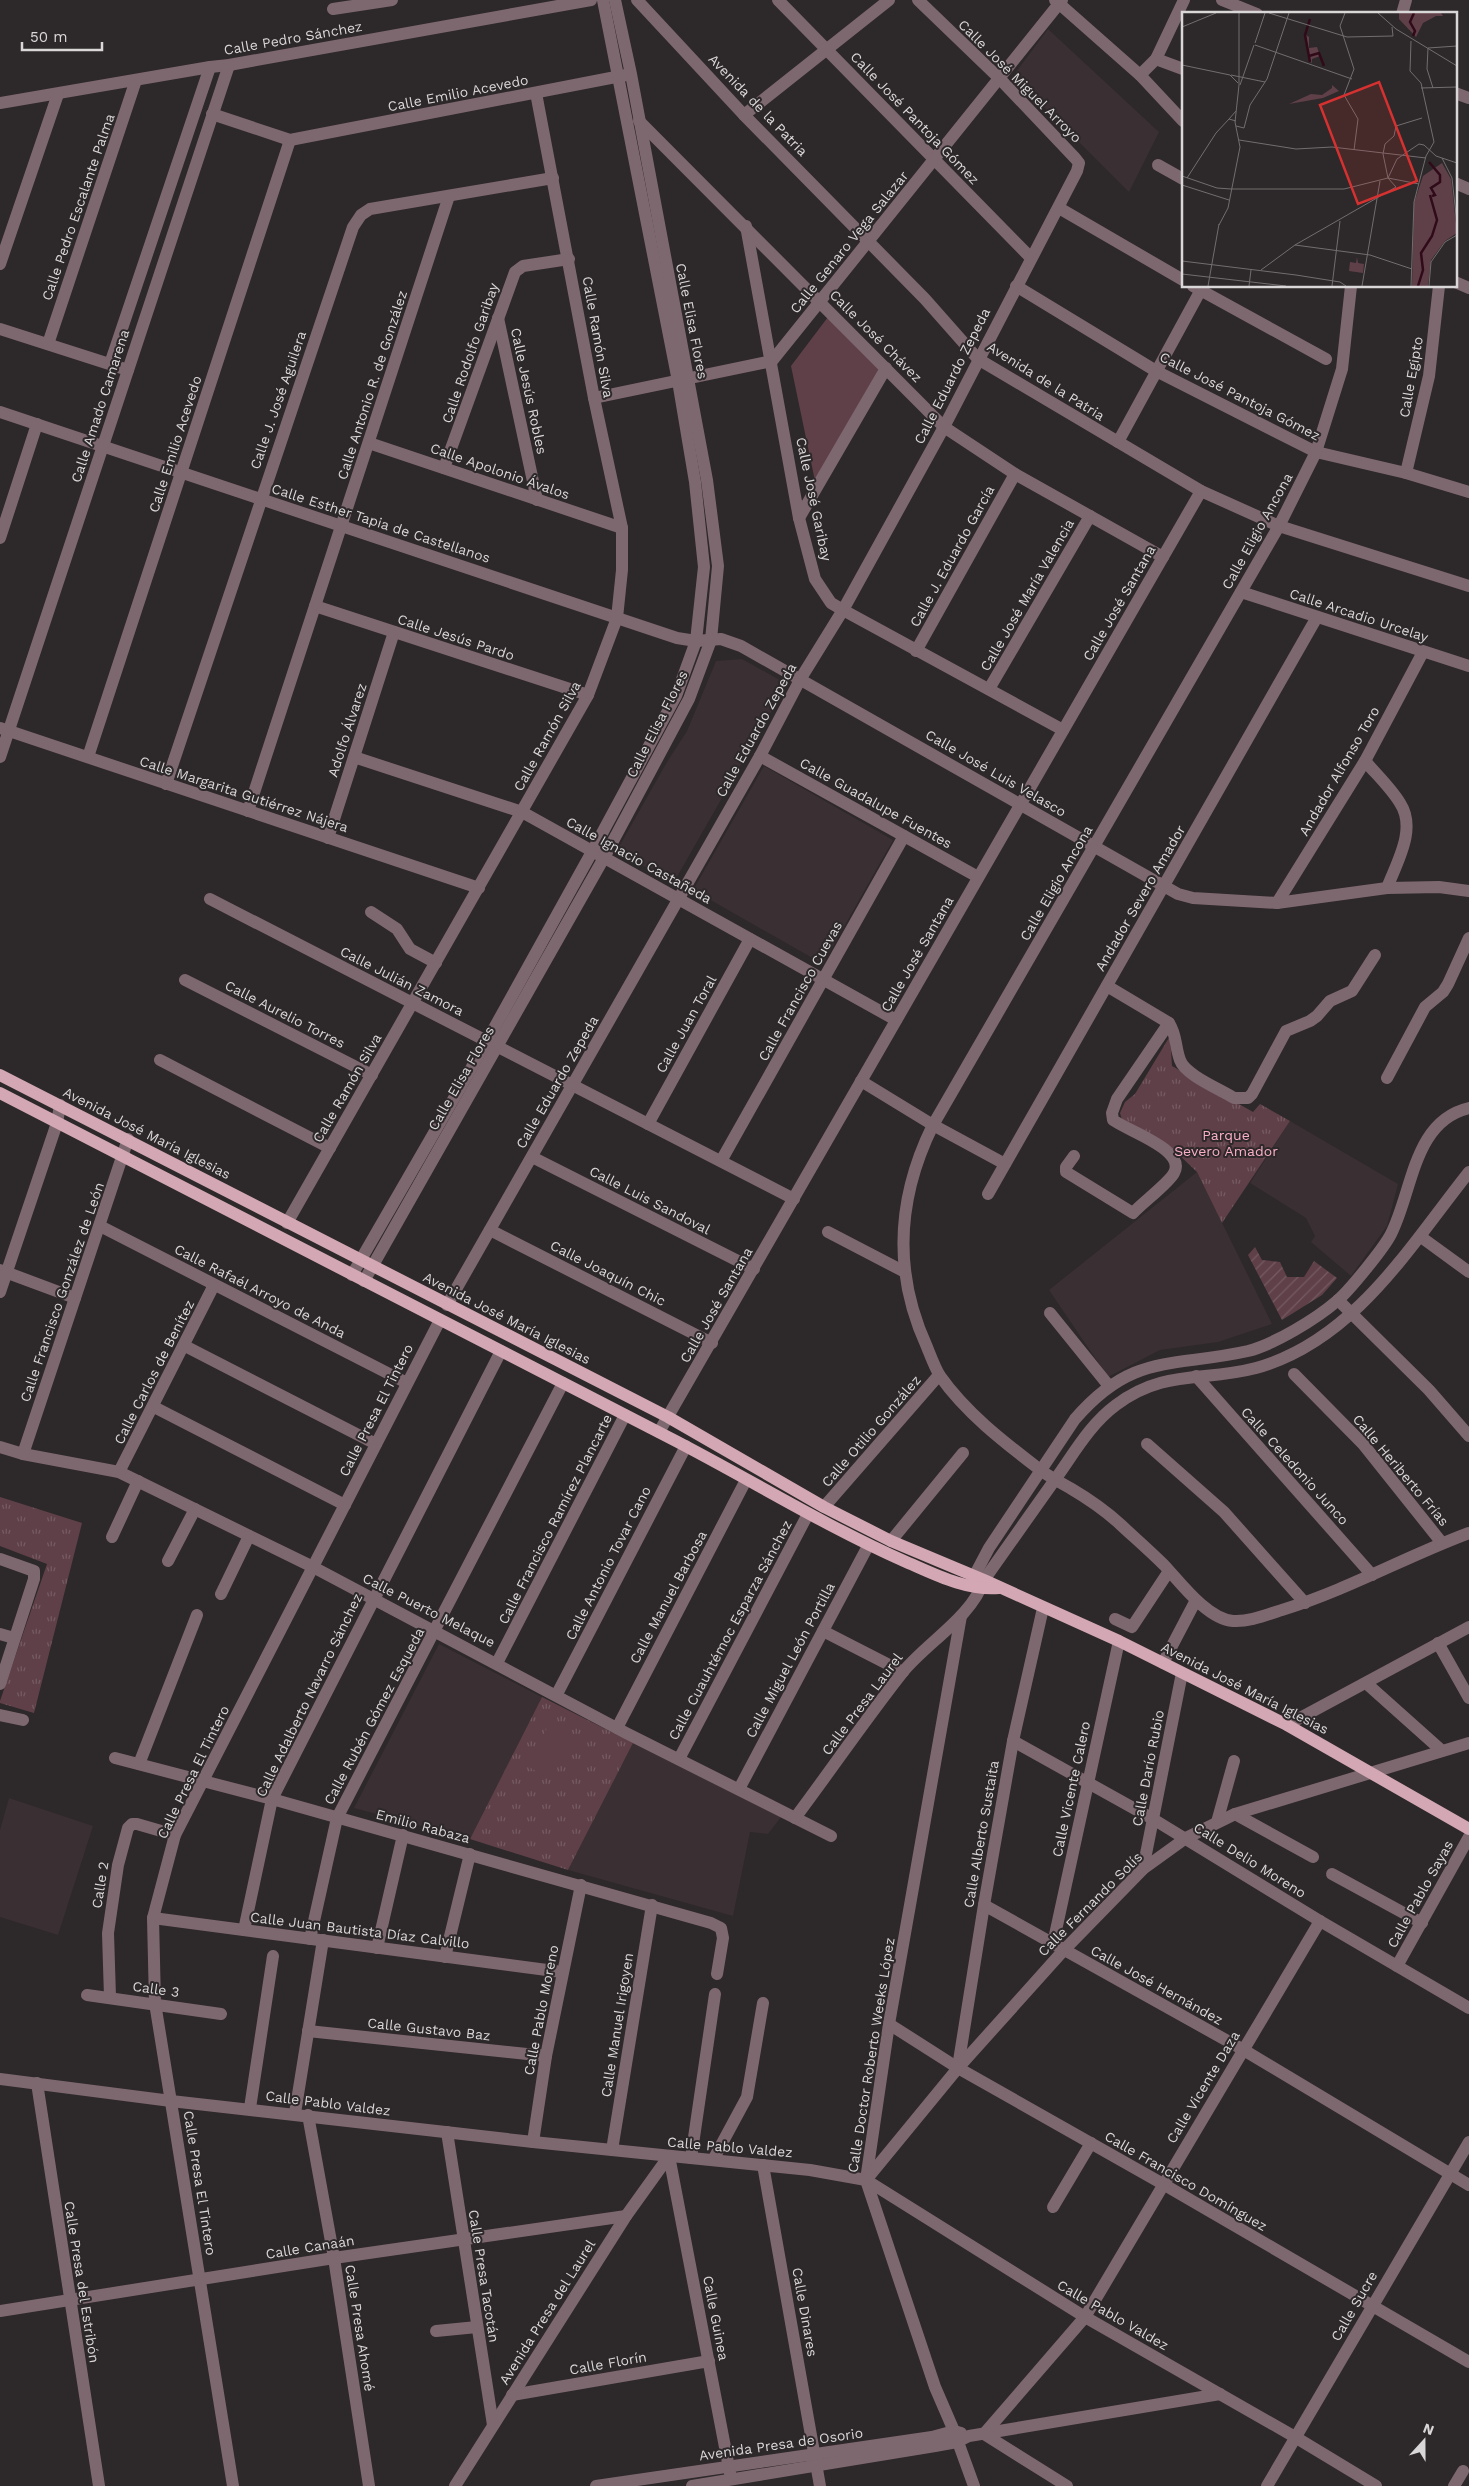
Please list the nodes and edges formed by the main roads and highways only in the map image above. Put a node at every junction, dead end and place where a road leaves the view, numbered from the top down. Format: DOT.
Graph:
graph roads {
  1 [pos="0,1075"];
  2 [pos="0,1093"];
  3 [pos="977,1583"];
  4 [pos="1469,1829"];
  1 -- 3 [label="main road, Avenida José María Iglesias"];
  2 -- 3 [label="main road, Avenida José María Iglesias"];
  3 -- 4 [label="main road, Avenida José María Iglesias"];
}
